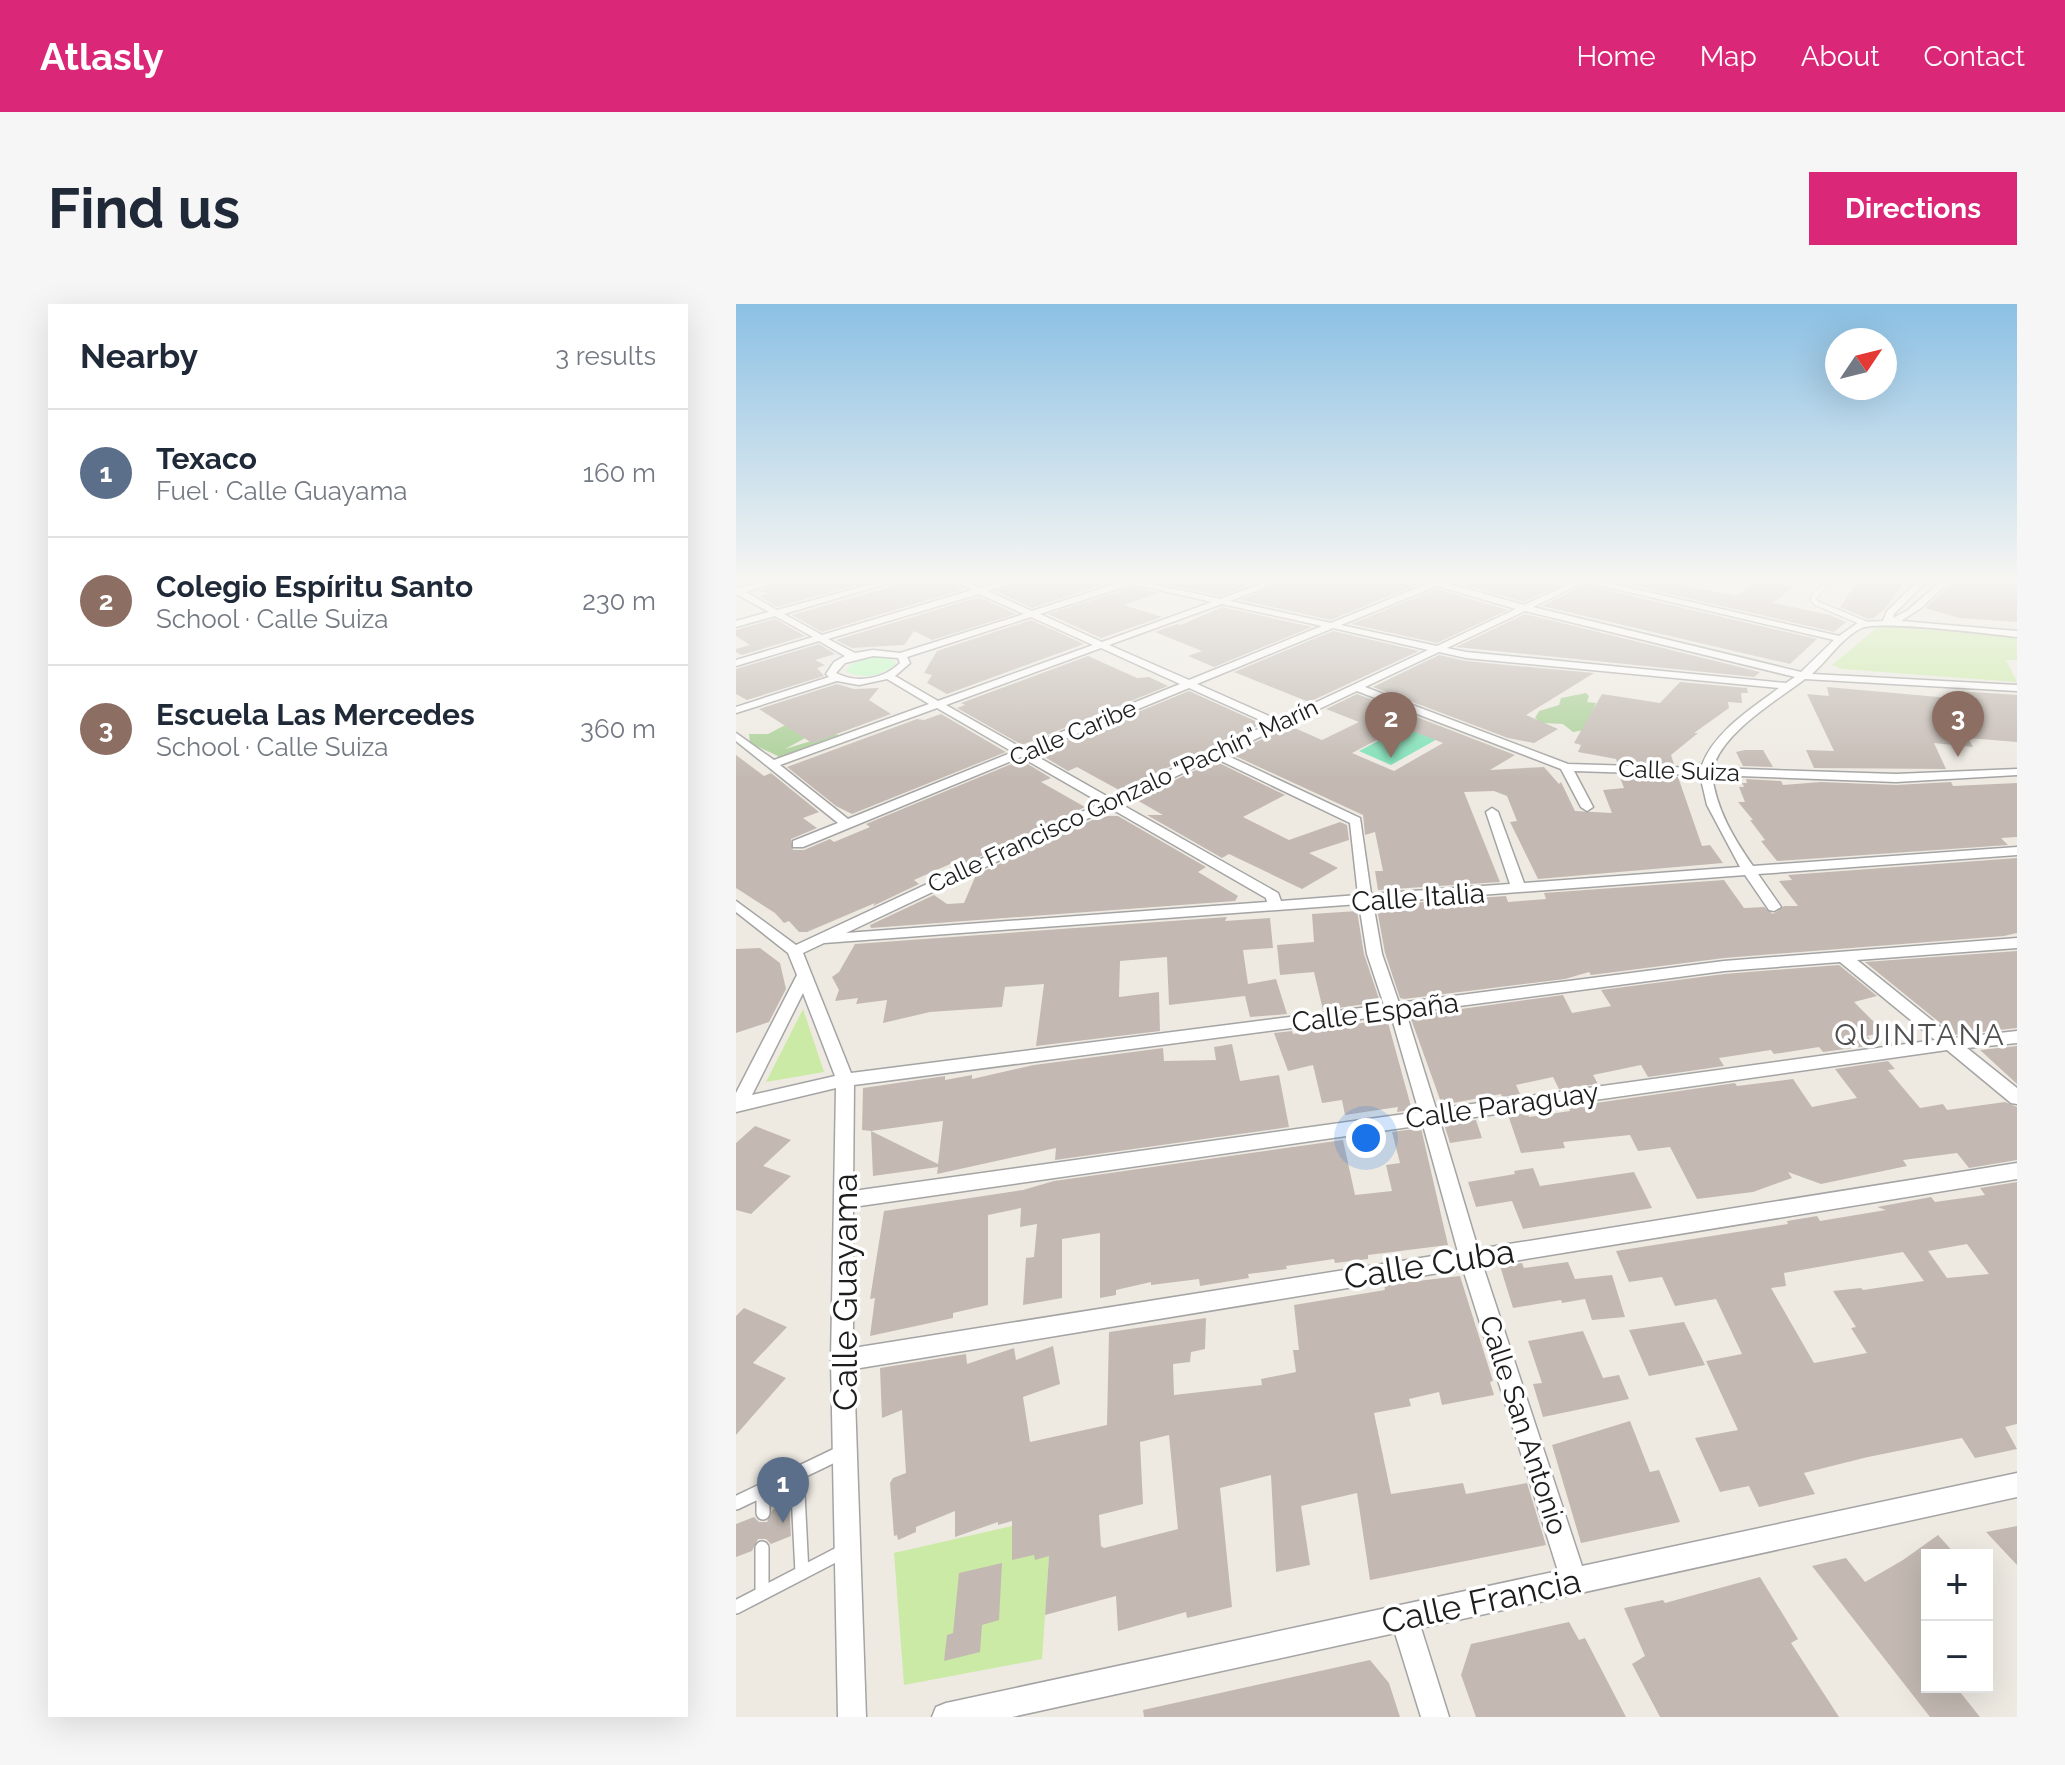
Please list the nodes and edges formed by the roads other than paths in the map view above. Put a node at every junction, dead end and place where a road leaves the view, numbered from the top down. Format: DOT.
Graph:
graph roads {
  1 [pos="791,647"];
  2 [pos="837,647"];
  3 [pos="929,647"];
  4 [pos="1097,647"];
  5 [pos="1106,647"];
  6 [pos="1279,647"];
  7 [pos="1423,647"];
  8 [pos="1442,647"];
  9 [pos="1684,647"];
  10 [pos="1834,647"];
  11 [pos="1436,650"];
  12 [pos="901,656"];
  13 [pos="854,657"];
  14 [pos="736,663"];
  15 [pos="888,676"];
  16 [pos="1804,676"];
  17 [pos="835,678"];
  18 [pos="1190,683"];
  19 [pos="1785,686"];
  20 [pos="1356,687"];
  21 [pos="2017,688"];
  22 [pos="936,705"];
  23 [pos="736,710"];
  24 [pos="1276,723"];
  25 [pos="736,736"];
  26 [pos="1026,753"];
  27 [pos="1213,753"];
  28 [pos="771,765"];
  29 [pos="1566,767"];
  30 [pos="1706,771"];
  31 [pos="2017,772"];
  32 [pos="1110,801"];
  33 [pos="1587,807"];
  34 [pos="1492,812"];
  35 [pos="847,824"];
  36 [pos="798,844"];
  37 [pos="2017,851"];
  38 [pos="1749,872"];
  39 [pos="1519,889"];
  40 [pos="1365,901"];
  41 [pos="736,905"];
  42 [pos="1275,907"];
  43 [pos="1774,907"];
  44 [pos="820,939"];
  45 [pos="2017,943"];
  46 [pos="795,951"];
  47 [pos="1844,957"];
  48 [pos="804,976"];
  49 [pos="1392,1010"];
  50 [pos="2017,1037"];
  51 [pos="1949,1043"];
  52 [pos="845,1080"];
  53 [pos="2017,1098"];
  54 [pos="737,1104"];
  55 [pos="1428,1115"];
  56 [pos="2017,1171"];
  57 [pos="846,1200"];
  58 [pos="1470,1257"];
  59 [pos="842,1360"];
  60 [pos="845,1451"];
  61 [pos="797,1474"];
  62 [pos="2017,1485"];
  63 [pos="763,1489"];
  64 [pos="736,1503"];
  65 [pos="763,1513"];
  66 [pos="762,1548"];
  67 [pos="848,1549"];
  68 [pos="802,1573"];
  69 [pos="1574,1581"];
  70 [pos="762,1593"];
  71 [pos="736,1607"];
  72 [pos="1404,1618"];
  73 [pos="852,1717"];
  74 [pos="946,1717"];
  75 [pos="1435,1717"];
  1 -- 14 [label="street"];
  2 -- 13 [label="street"];
  3 -- 12 [label="street"];
  4 -- 22 [label="street"];
  5 -- 18 [label="street"];
  6 -- 18 [label="street, Calle Caribe"];
  7 -- 11 [label="street"];
  8 -- 11 [label="street, Calle Francisco Gonzalo \"Pachín\" Marín"];
  9 -- 16 [label="street"];
  10 -- 16 [label="street"];
  11 -- 19 [label="street"];
  11 -- 20 [label="street, Calle Francisco Gonzalo \"Pachín\" Marín"];
  12 -- 13 [label="street"];
  12 -- 15 [label="street"];
  13 -- 17 [label="street"];
  15 -- 17 [label="street"];
  15 -- 22 [label="street"];
  16 -- 19 [label="street"];
  16 -- 21 [label="street"];
  17 -- 23 [label="street"];
  18 -- 24 [label="street"];
  18 -- 26 [label="street, Calle Caribe"];
  19 -- 30 [label="street"];
  20 -- 24 [label="street, Calle Francisco Gonzalo \"Pachín\" Marín"];
  20 -- 29 [label="street, Calle Suiza"];
  22 -- 26 [label="street"];
  22 -- 28 [label="street"];
  24 -- 27 [label="street, Calle Francisco Gonzalo \"Pachín\" Marín"];
  25 -- 28 [label="street"];
  26 -- 32 [label="street"];
  26 -- 35 [label="street, Calle Caribe"];
  27 -- 32 [label="street, Calle Francisco Gonzalo \"Pachín\" Marín"];
  27 -- 40 [label="street, Calle San Antonio"];
  28 -- 35 [label="street"];
  29 -- 30 [label="street, Calle Suiza"];
  29 -- 33 [label="street"];
  30 -- 31 [label="street, Calle Suiza"];
  30 -- 38 [label="street"];
  32 -- 42 [label="street"];
  32 -- 44 [label="street, Calle Francisco Gonzalo \"Pachín\" Marín"];
  34 -- 39 [label="street"];
  35 -- 36 [label="street, Calle Caribe"];
  37 -- 38 [label="street, Calle Italia"];
  38 -- 39 [label="street, Calle Italia"];
  38 -- 43 [label="street"];
  39 -- 40 [label="street, Calle Italia"];
  40 -- 42 [label="street, Calle Italia"];
  40 -- 49 [label="street, Calle San Antonio"];
  41 -- 46 [label="street"];
  42 -- 44 [label="street, Calle Italia"];
  44 -- 46 [label="street, Calle Francisco Gonzalo \"Pachín\" Marín"];
  45 -- 47 [label="street, Calle España"];
  46 -- 48 [label="street, Calle Guayama"];
  47 -- 49 [label="street, Calle España"];
  47 -- 51 [label="street"];
  48 -- 52 [label="street, Calle Guayama"];
  48 -- 54 [label="street"];
  49 -- 52 [label="street, Calle España"];
  49 -- 55 [label="street, Calle San Antonio"];
  50 -- 51 [label="street, Calle Paraguay"];
  51 -- 53 [label="street"];
  51 -- 55 [label="street, Calle Paraguay"];
  52 -- 54 [label="street, Calle España"];
  52 -- 57 [label="street, Calle Guayama"];
  55 -- 57 [label="street, Calle Paraguay"];
  55 -- 58 [label="street, Calle San Antonio"];
  56 -- 58 [label="street, Calle Cuba"];
  57 -- 59 [label="street, Calle Guayama"];
  58 -- 59 [label="street, Calle Cuba"];
  58 -- 69 [label="street, Calle San Antonio"];
  59 -- 60 [label="street, Calle Guayama"];
  60 -- 61 [label="lane"];
  60 -- 67 [label="street, Calle Guayama"];
  61 -- 63 [label="lane"];
  61 -- 68 [label="lane"];
  62 -- 69 [label="street, Calle Francia"];
  63 -- 64 [label="lane"];
  63 -- 65 [label="lane"];
  66 -- 70 [label="lane"];
  67 -- 68 [label="lane"];
  67 -- 73 [label="street, Calle Guayama"];
  68 -- 70 [label="lane"];
  69 -- 72 [label="street, Calle Francia"];
  70 -- 71 [label="lane"];
  72 -- 74 [label="street, Calle Francia"];
  72 -- 75 [label="street"];
}
